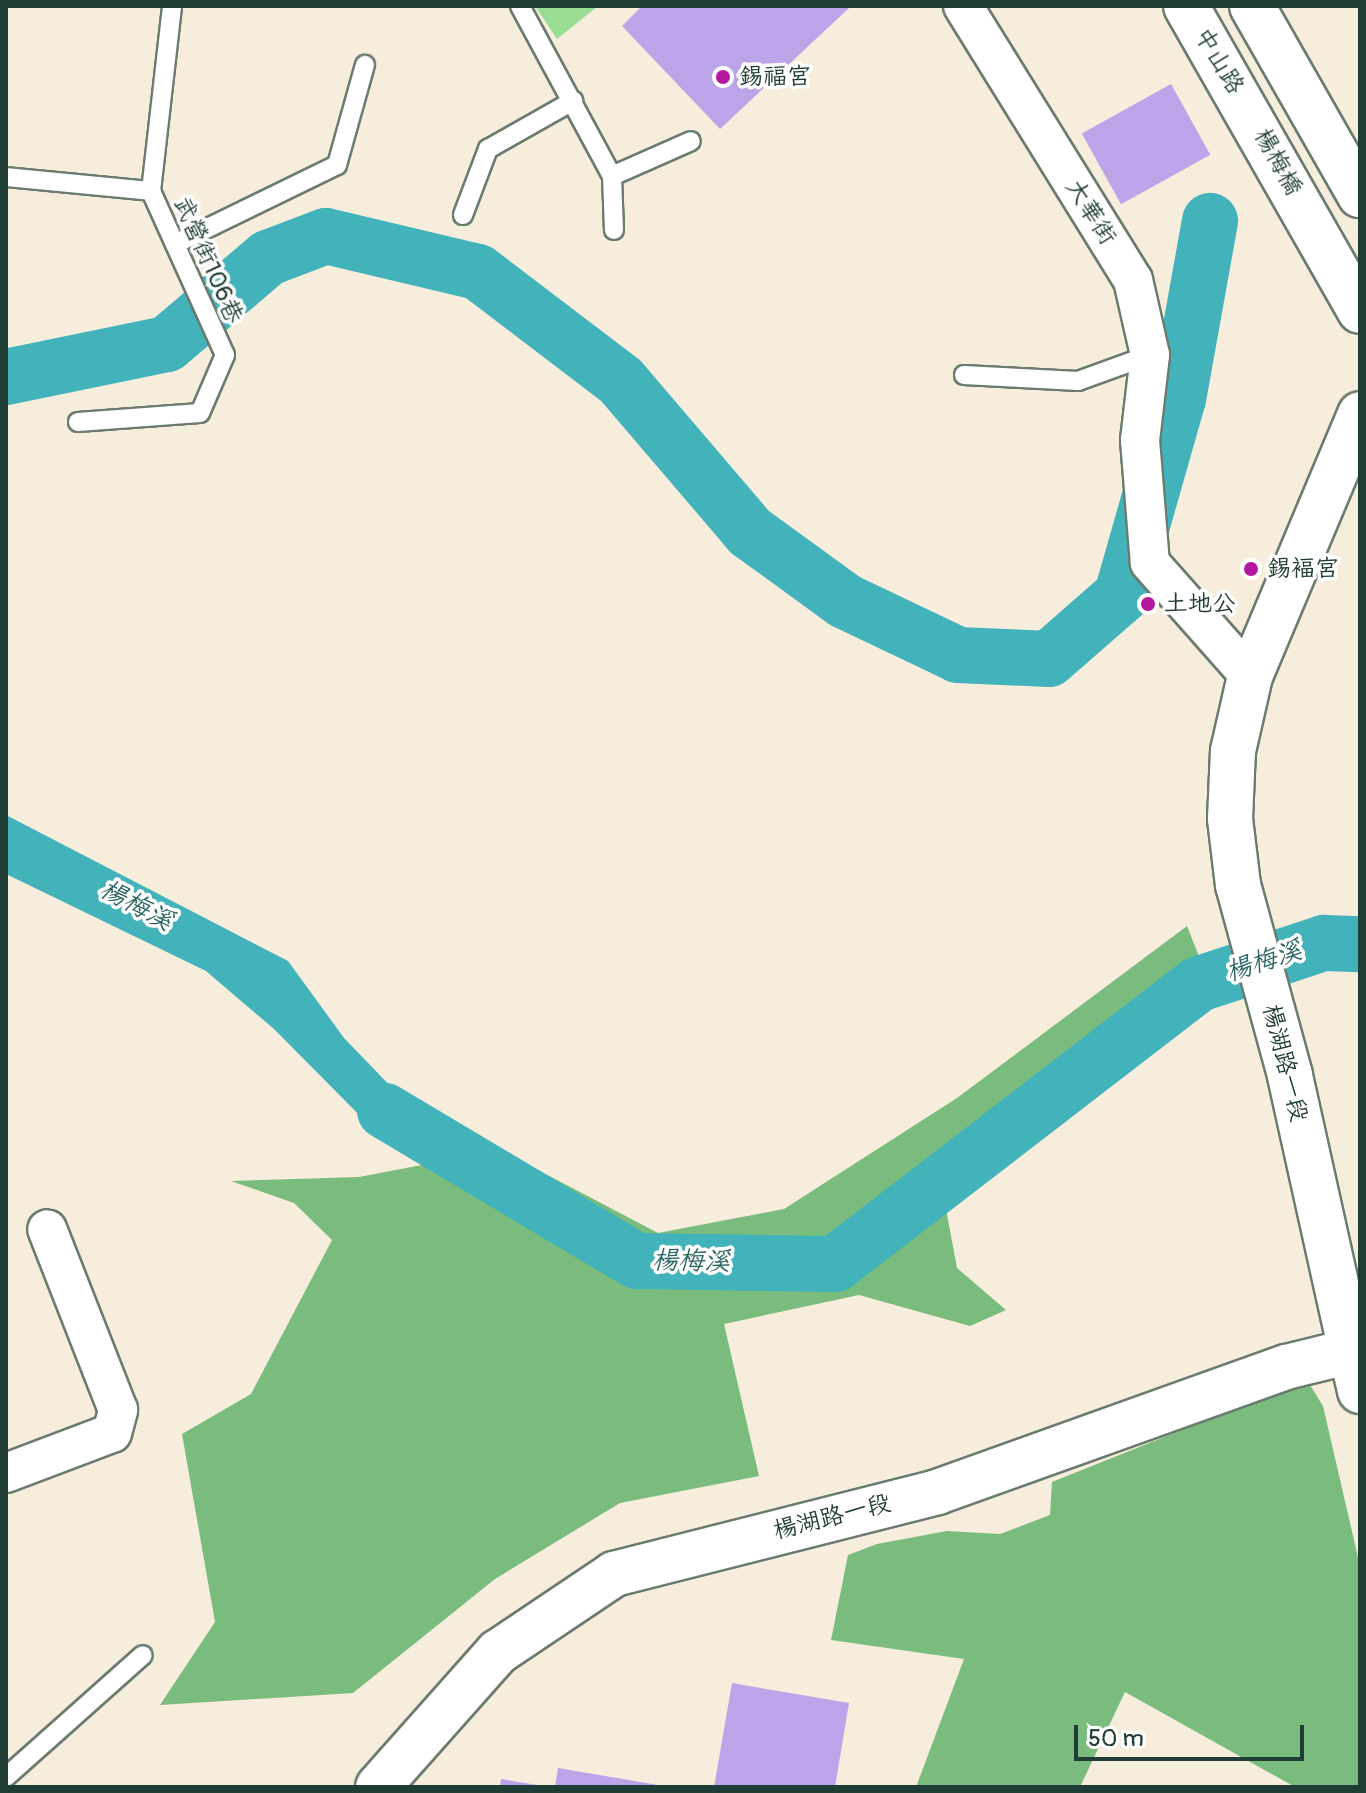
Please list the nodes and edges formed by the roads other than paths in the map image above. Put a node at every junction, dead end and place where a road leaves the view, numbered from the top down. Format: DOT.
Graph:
graph roads {
  1 [pos="172,6"];
  2 [pos="520,6"];
  3 [pos="963,6"];
  4 [pos="1186,6"];
  5 [pos="1252,6"];
  6 [pos="365,65"];
  7 [pos="573,101"];
  8 [pos="1252,116"];
  9 [pos="691,141"];
  10 [pos="612,176"];
  11 [pos="6,177"];
  12 [pos="1353,185"];
  13 [pos="151,191"];
  14 [pos="463,215"];
  15 [pos="614,230"];
  16 [pos="175,244"];
  17 [pos="1360,311"];
  18 [pos="1150,355"];
  19 [pos="964,375"];
  20 [pos="1360,414"];
  21 [pos="78,422"];
  22 [pos="1250,676"];
  23 [pos="47,1229"];
  24 [pos="1355,1371"];
  25 [pos="6,1473"];
  26 [pos="143,1655"];
  27 [pos="6,1777"];
  28 [pos="378,1787"];
  1 -- 13 [label="lane, 武營街106巷"];
  2 -- 7 [label="lane"];
  3 -- 18 [label="street, 大華街"];
  4 -- 8 [label="street, 中山路"];
  5 -- 12 [label="street"];
  6 -- 16 [label="lane"];
  7 -- 10 [label="lane"];
  7 -- 14 [label="lane"];
  8 -- 17 [label="street, 楊梅橋"];
  9 -- 10 [label="lane"];
  10 -- 15 [label="lane"];
  11 -- 13 [label="lane, 武營街106巷"];
  13 -- 16 [label="lane, 武營街106巷"];
  16 -- 21 [label="lane, 武營街106巷"];
  18 -- 19 [label="lane"];
  18 -- 22 [label="street, 大華街"];
  20 -- 22 [label="street, 楊湖路一段"];
  22 -- 24 [label="street, 楊湖路一段"];
  23 -- 25 [label="street"];
  24 -- 28 [label="street, 楊湖路一段"];
  26 -- 27 [label="lane"];
}
